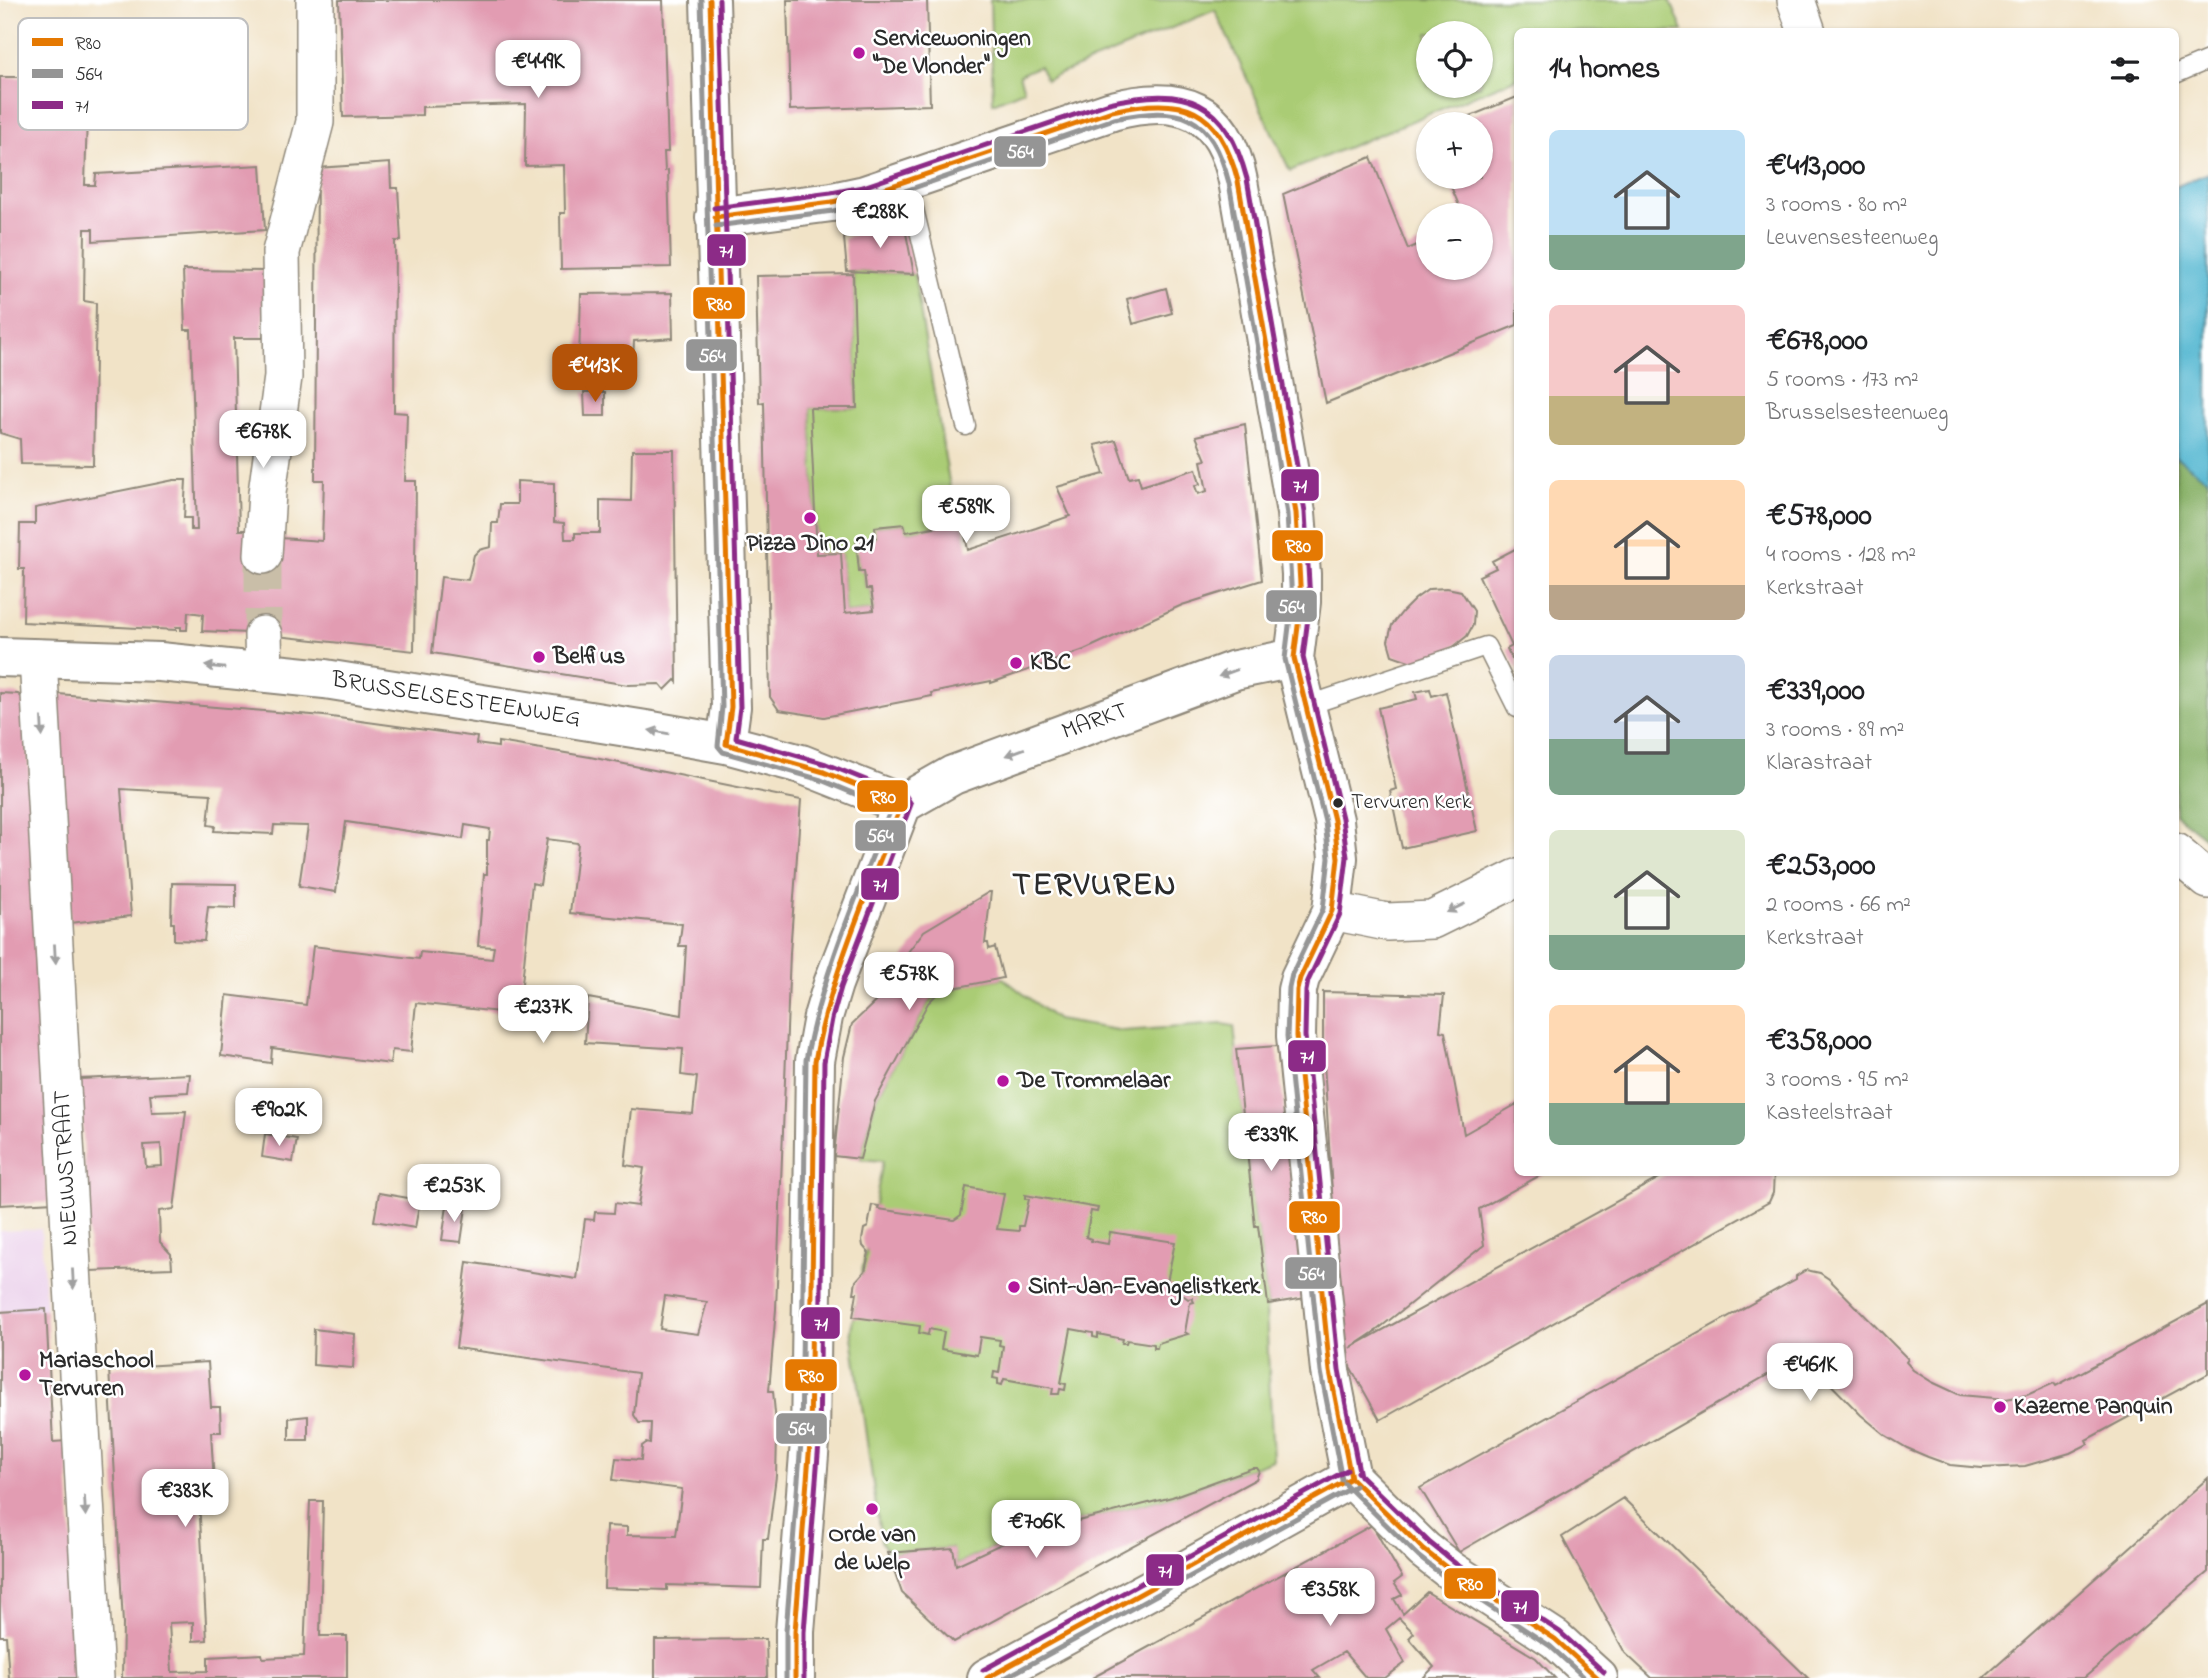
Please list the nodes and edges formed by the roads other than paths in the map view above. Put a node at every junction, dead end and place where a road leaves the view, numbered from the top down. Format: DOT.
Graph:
graph roads {
  1 [pos="315,0"];
  2 [pos="710,0"];
  3 [pos="1796,0"];
  4 [pos="1806,28"];
  5 [pos="2208,60"];
  6 [pos="2179,72"];
  7 [pos="907,180"];
  8 [pos="715,217"];
  9 [pos="966,426"];
  10 [pos="263,555"];
  11 [pos="263,635"];
  12 [pos="0,657"];
  13 [pos="38,658"];
  14 [pos="1294,658"];
  15 [pos="264,672"];
  16 [pos="1514,702"];
  17 [pos="1306,706"];
  18 [pos="726,744"];
  19 [pos="902,804"];
  20 [pos="2179,855"];
  21 [pos="1514,879"];
  22 [pos="2208,880"];
  23 [pos="1332,911"];
  24 [pos="1351,1478"];
  25 [pos="95,1678"];
  26 [pos="795,1678"];
  27 [pos="987,1678"];
  28 [pos="1598,1678"];
  1 -- 10 [label="street"];
  2 -- 8 [label="street"];
  3 -- 4 [label="street"];
  5 -- 6 [label="lane"];
  7 -- 8 [label="street"];
  7 -- 9 [label="lane"];
  7 -- 14 [label="street"];
  8 -- 18 [label="street"];
  11 -- 15 [label="street"];
  12 -- 13 [label="street, BRUSSELSESTEENWEG"];
  15 -- 13 [label="street, BRUSSELSESTEENWEG, one-way"];
  13 -- 25 [label="street, NIEUWSTRAAT, one-way"];
  14 -- 17 [label="street"];
  14 -- 19 [label="street, MARKT, one-way"];
  18 -- 15 [label="street, BRUSSELSESTEENWEG, one-way"];
  16 -- 17 [label="lane"];
  17 -- 23 [label="street"];
  18 -- 19 [label="street, BRUSSELSESTEENWEG"];
  19 -- 26 [label="street"];
  20 -- 22 [label="street"];
  21 -- 23 [label="street, one-way"];
  23 -- 24 [label="street"];
  24 -- 27 [label="street"];
  24 -- 28 [label="street"];
}
